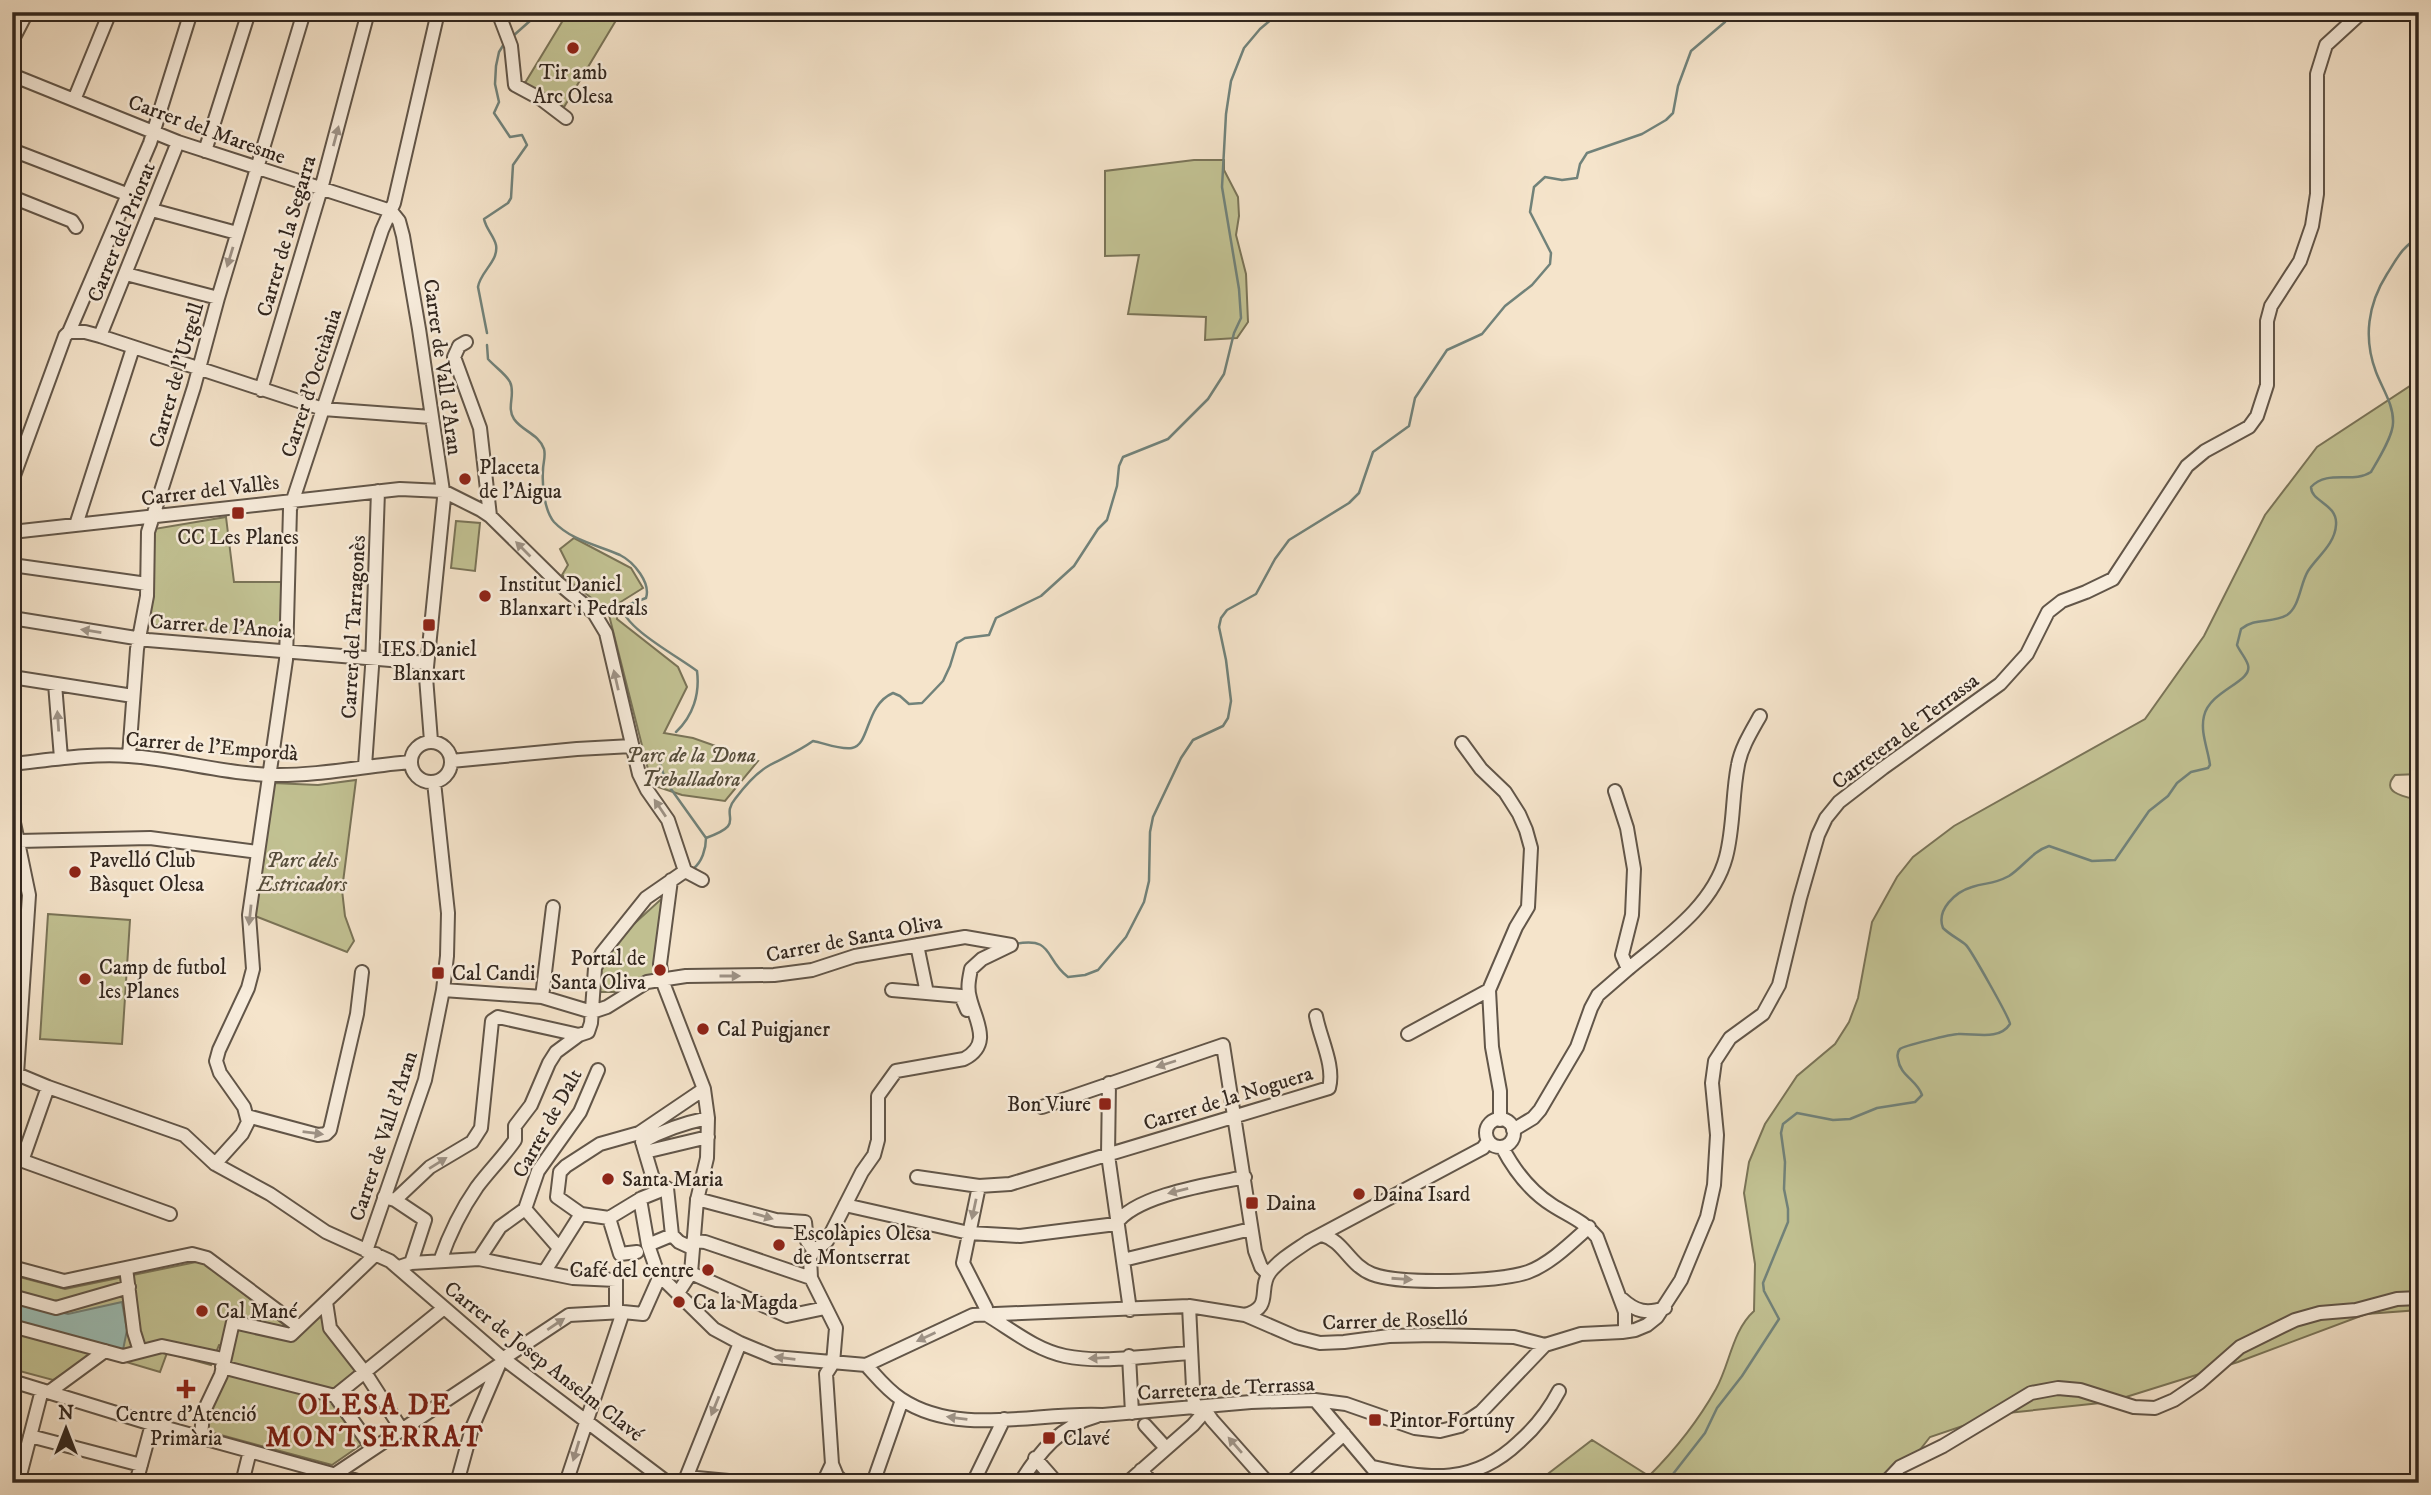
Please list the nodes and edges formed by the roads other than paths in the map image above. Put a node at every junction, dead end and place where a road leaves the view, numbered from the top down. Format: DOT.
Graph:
graph roads {
  1 [pos="27,12"];
  2 [pos="110,12"];
  3 [pos="249,12"];
  4 [pos="304,12"];
  5 [pos="368,12"];
  6 [pos="438,12"];
  7 [pos="498,12"];
  8 [pos="2362,12"];
  9 [pos="188,13"];
  10 [pos="12,41"];
  11 [pos="12,75"];
  12 [pos="74,100"];
  13 [pos="566,118"];
  14 [pos="153,131"];
  15 [pos="178,142"];
  16 [pos="12,150"];
  17 [pos="205,150"];
  18 [pos="257,168"];
  19 [pos="321,190"];
  20 [pos="129,195"];
  21 [pos="12,197"];
  22 [pos="152,210"];
  23 [pos="391,212"];
  24 [pos="76,227"];
  25 [pos="237,233"];
  26 [pos="126,274"];
  27 [pos="218,298"];
  28 [pos="69,332"];
  29 [pos="100,336"];
  30 [pos="466,342"];
  31 [pos="134,348"];
  32 [pos="199,370"];
  33 [pos="261,390"];
  34 [pos="323,409"];
  35 [pos="431,417"];
  36 [pos="12,481"];
  37 [pos="378,491"];
  38 [pos="443,491"];
  39 [pos="292,500"];
  40 [pos="152,516"];
  41 [pos="490,516"];
  42 [pos="76,525"];
  43 [pos="12,532"];
  44 [pos="12,565"];
  45 [pos="147,584"];
  46 [pos="12,618"];
  47 [pos="139,639"];
  48 [pos="287,650"];
  49 [pos="372,657"];
  50 [pos="427,663"];
  51 [pos="12,677"];
  52 [pos="55,684"];
  53 [pos="133,696"];
  54 [pos="1760,716"];
  55 [pos="430,741"];
  56 [pos="1462,743"];
  57 [pos="632,746"];
  58 [pos="129,756"];
  59 [pos="61,758"];
  60 [pos="451,761"];
  61 [pos="410,762"];
  62 [pos="12,764"];
  63 [pos="365,766"];
  64 [pos="270,775"];
  65 [pos="434,782"];
  66 [pos="1615,791"];
  67 [pos="12,813"];
  68 [pos="19,841"];
  69 [pos="258,852"];
  70 [pos="19,868"];
  71 [pos="685,871"];
  72 [pos="671,880"];
  73 [pos="702,880"];
  74 [pos="553,906"];
  75 [pos="917,945"];
  76 [pos="1628,969"];
  77 [pos="362,972"];
  78 [pos="663,980"];
  79 [pos="17,982"];
  80 [pos="443,990"];
  81 [pos="892,990"];
  82 [pos="1489,990"];
  83 [pos="927,993"];
  84 [pos="542,997"];
  85 [pos="592,1012"];
  86 [pos="1316,1016"];
  87 [pos="980,1034"];
  88 [pos="1408,1034"];
  89 [pos="579,1035"];
  90 [pos="598,1070"];
  91 [pos="14,1078"];
  92 [pos="1109,1083"];
  93 [pos="48,1087"];
  94 [pos="704,1089"];
  95 [pos="1042,1107"];
  96 [pos="247,1116"];
  97 [pos="1234,1116"];
  98 [pos="708,1118"];
  99 [pos="1500,1120"];
  100 [pos="1513,1130"];
  101 [pos="708,1138"];
  102 [pos="1488,1141"];
  103 [pos="642,1142"];
  104 [pos="1502,1147"];
  105 [pos="1108,1154"];
  106 [pos="17,1159"];
  107 [pos="543,1163"];
  108 [pos="215,1164"];
  109 [pos="560,1172"];
  110 [pos="916,1177"];
  111 [pos="1245,1177"];
  112 [pos="979,1186"];
  113 [pos="657,1192"];
  114 [pos="390,1198"];
  115 [pos="641,1199"];
  116 [pos="697,1199"];
  117 [pos="845,1205"];
  118 [pos="524,1209"];
  119 [pos="170,1214"];
  120 [pos="581,1214"];
  121 [pos="609,1219"];
  122 [pos="1349,1221"];
  123 [pos="1116,1224"];
  124 [pos="1589,1227"];
  125 [pos="1251,1229"];
  126 [pos="969,1233"];
  127 [pos="1322,1235"];
  128 [pos="673,1236"];
  129 [pos="692,1245"];
  130 [pos="559,1248"];
  131 [pos="646,1249"];
  132 [pos="814,1251"];
  133 [pos="1344,1251"];
  134 [pos="371,1252"];
  135 [pos="479,1259"];
  136 [pos="440,1261"];
  137 [pos="1123,1261"];
  138 [pos="405,1265"];
  139 [pos="12,1267"];
  140 [pos="126,1268"];
  141 [pos="545,1271"];
  142 [pos="691,1273"];
  143 [pos="658,1274"];
  144 [pos="1268,1274"];
  145 [pos="811,1278"];
  146 [pos="129,1287"];
  147 [pos="678,1293"];
  148 [pos="12,1296"];
  149 [pos="1619,1296"];
  150 [pos="2419,1298"];
  151 [pos="326,1302"];
  152 [pos="1262,1305"];
  153 [pos="1189,1306"];
  154 [pos="444,1308"];
  155 [pos="825,1308"];
  156 [pos="1665,1308"];
  157 [pos="1130,1310"];
  158 [pos="620,1312"];
  159 [pos="1030,1314"];
  160 [pos="987,1315"];
  161 [pos="1245,1315"];
  162 [pos="294,1323"];
  163 [pos="12,1326"];
  164 [pos="1271,1326"];
  165 [pos="1622,1332"];
  166 [pos="1020,1336"];
  167 [pos="740,1343"];
  168 [pos="1545,1345"];
  169 [pos="105,1351"];
  170 [pos="140,1352"];
  171 [pos="1191,1353"];
  172 [pos="1129,1356"];
  173 [pos="501,1360"];
  174 [pos="223,1363"];
  175 [pos="833,1363"];
  176 [pos="866,1366"];
  177 [pos="366,1374"];
  178 [pos="12,1381"];
  179 [pos="46,1391"];
  180 [pos="1559,1391"];
  181 [pos="335,1396"];
  182 [pos="1315,1400"];
  183 [pos="902,1401"];
  184 [pos="1346,1405"];
  185 [pos="1198,1408"];
  186 [pos="1050,1415"];
  187 [pos="1103,1415"];
  188 [pos="1004,1419"];
  189 [pos="1140,1419"];
  190 [pos="586,1420"];
  191 [pos="152,1424"];
  192 [pos="402,1430"];
  193 [pos="1063,1431"];
  194 [pos="30,1436"];
  195 [pos="1346,1436"];
  196 [pos="201,1437"];
  197 [pos="1166,1448"];
  198 [pos="373,1449"];
  199 [pos="250,1451"];
  200 [pos="1035,1458"];
  201 [pos="832,1464"];
  202 [pos="141,1465"];
  203 [pos="1373,1467"];
  204 [pos="1141,1470"];
  205 [pos="334,1475"];
  206 [pos="685,1480"];
  207 [pos="351,1481"];
  208 [pos="18,1483"];
  209 [pos="136,1483"];
  210 [pos="242,1483"];
  211 [pos="365,1483"];
  212 [pos="457,1483"];
  213 [pos="566,1483"];
  214 [pos="668,1483"];
  215 [pos="750,1483"];
  216 [pos="823,1483"];
  217 [pos="844,1483"];
  218 [pos="873,1483"];
  219 [pos="973,1483"];
  220 [pos="1020,1483"];
  221 [pos="1057,1483"];
  222 [pos="1126,1483"];
  223 [pos="1152,1483"];
  224 [pos="1268,1483"];
  225 [pos="1290,1483"];
  226 [pos="1385,1483"];
  227 [pos="1885,1483"];
  1 -- 10 [label="street"];
  2 -- 12 [label="street"];
  3 -- 17 [label="street"];
  4 -- 18 [label="street, Carrer de l'Urgell"];
  19 -- 5 [label="street, Carrer de la Segarra, one-way"];
  6 -- 23 [label="street, Carrer d'Occitània"];
  7 -- 13 [label="street"];
  8 -- 156 [label="street, Carretera de Terrassa"];
  9 -- 14 [label="street, Carrer del Priorat"];
  11 -- 12 [label="street, Carrer del Maresme"];
  12 -- 14 [label="street, Carrer del Maresme"];
  14 -- 15 [label="street, Carrer del Maresme"];
  14 -- 20 [label="street, Carrer del Priorat"];
  15 -- 17 [label="street, Carrer del Maresme"];
  15 -- 22 [label="street, Carrer del Priorat"];
  16 -- 20 [label="street"];
  17 -- 18 [label="street, Carrer del Maresme"];
  18 -- 19 [label="street, Carrer del Maresme"];
  18 -- 25 [label="street, Carrer de l'Urgell"];
  19 -- 23 [label="street, Carrer del Maresme"];
  19 -- 33 [label="street, Carrer de la Segarra"];
  20 -- 28 [label="street, Carrer del Priorat"];
  21 -- 24 [label="street"];
  22 -- 25 [label="street"];
  22 -- 26 [label="street, Carrer del Priorat"];
  23 -- 34 [label="street, Carrer d'Occitània"];
  23 -- 35 [label="street, Carrer de Vall d'Aran"];
  25 -- 27 [label="street, Carrer de l'Urgell, one-way"];
  26 -- 27 [label="street"];
  26 -- 29 [label="street, Carrer del Priorat"];
  27 -- 32 [label="street, Carrer de l'Urgell"];
  28 -- 29 [label="street"];
  28 -- 36 [label="street"];
  29 -- 31 [label="street"];
  30 -- 41 [label="street"];
  31 -- 32 [label="street"];
  31 -- 42 [label="street"];
  32 -- 33 [label="street"];
  32 -- 40 [label="street, Carrer de l'Urgell"];
  33 -- 34 [label="street"];
  34 -- 35 [label="street"];
  34 -- 39 [label="street, Carrer d'Occitània"];
  35 -- 38 [label="street, Carrer de Vall d'Aran"];
  37 -- 38 [label="street, Carrer del Vallès"];
  37 -- 39 [label="street, Carrer del Vallès"];
  37 -- 49 [label="street, Carrer del Tarragonès"];
  38 -- 41 [label="street, Carrer del Vallès"];
  38 -- 50 [label="street, Carrer de Vall d'Aran"];
  39 -- 40 [label="street, Carrer del Vallès"];
  39 -- 48 [label="street, Carrer d'Occitània"];
  40 -- 42 [label="street, Carrer del Vallès"];
  40 -- 45 [label="street, Carrer de l'Urgell"];
  57 -- 41 [label="street, Carrer del Vallès, one-way"];
  42 -- 43 [label="street, Carrer del Vallès"];
  44 -- 45 [label="street"];
  45 -- 47 [label="street, Carrer de l'Urgell"];
  47 -- 46 [label="street, Carrer de l'Anoia, one-way"];
  47 -- 48 [label="street, Carrer de l'Anoia"];
  47 -- 53 [label="street, Carrer de l'Urgell"];
  48 -- 49 [label="street, Carrer de l'Anoia"];
  48 -- 64 [label="street, Carrer d'Occitània"];
  49 -- 50 [label="street, Carrer de l'Anoia"];
  49 -- 63 [label="street, Carrer del Tarragonès"];
  50 -- 55 [label="street, Carrer de Vall d'Aran"];
  51 -- 52 [label="street"];
  52 -- 53 [label="street"];
  59 -- 52 [label="street, one-way"];
  53 -- 58 [label="street, Carrer de l'Urgell"];
  54 -- 76 [label="street"];
  55 -- 60 [label="street"];
  55 -- 61 [label="street"];
  56 -- 82 [label="street"];
  57 -- 60 [label="street"];
  71 -- 57 [label="street, Carrer del Vallès, one-way"];
  58 -- 59 [label="street, Carrer de l'Empordà"];
  58 -- 64 [label="street, Carrer de l'Empordà"];
  59 -- 62 [label="street, Carrer de l'Empordà"];
  60 -- 65 [label="street"];
  61 -- 63 [label="street, Carrer de l'Empordà"];
  61 -- 65 [label="street"];
  63 -- 64 [label="street, Carrer de l'Empordà"];
  64 -- 69 [label="street, Carrer d'Occitània"];
  65 -- 80 [label="street, Carrer de Vall d'Aran"];
  66 -- 76 [label="street"];
  67 -- 68 [label="street"];
  68 -- 69 [label="street"];
  68 -- 70 [label="street"];
  69 -- 96 [label="street, Carrer d'Occitània, one-way"];
  70 -- 79 [label="street"];
  71 -- 72 [label="street"];
  71 -- 73 [label="street"];
  72 -- 78 [label="street"];
  72 -- 85 [label="street"];
  74 -- 84 [label="street"];
  78 -- 75 [label="street, Carrer de Santa Oliva, one-way"];
  75 -- 83 [label="street"];
  75 -- 87 [label="street, Carrer de Santa Oliva"];
  76 -- 100 [label="street"];
  96 -- 77 [label="street, one-way"];
  78 -- 85 [label="street, Carrer de Santa Oliva"];
  78 -- 94 [label="street"];
  79 -- 91 [label="street"];
  80 -- 84 [label="street"];
  80 -- 114 [label="street, Carrer de Vall d'Aran"];
  81 -- 83 [label="street"];
  82 -- 88 [label="street"];
  82 -- 99 [label="street"];
  83 -- 87 [label="street"];
  84 -- 85 [label="street"];
  85 -- 89 [label="street"];
  86 -- 97 [label="street, Carrer de la Noguera"];
  87 -- 117 [label="street"];
  114 -- 89 [label="street, one-way"];
  89 -- 136 [label="street"];
  90 -- 107 [label="street, Carrer de Dalt"];
  91 -- 93 [label="street, Carrer de Josep Anselm Clavé"];
  92 -- 95 [label="street"];
  97 -- 92 [label="street, one-way"];
  92 -- 105 [label="street"];
  93 -- 106 [label="street"];
  93 -- 108 [label="street, Carrer de Josep Anselm Clavé"];
  94 -- 98 [label="street"];
  94 -- 103 [label="street"];
  96 -- 108 [label="street"];
  97 -- 105 [label="street, Carrer de la Noguera"];
  97 -- 111 [label="street"];
  98 -- 101 [label="street"];
  98 -- 103 [label="street"];
  99 -- 100 [label="street"];
  99 -- 102 [label="street"];
  100 -- 104 [label="street"];
  101 -- 103 [label="street"];
  101 -- 116 [label="street"];
  102 -- 104 [label="street"];
  102 -- 122 [label="street"];
  103 -- 109 [label="street"];
  103 -- 113 [label="street"];
  104 -- 124 [label="street"];
  105 -- 112 [label="street, Carrer de la Noguera"];
  105 -- 123 [label="street"];
  106 -- 119 [label="street"];
  107 -- 109 [label="street"];
  107 -- 118 [label="street, Carrer de Dalt"];
  108 -- 134 [label="street, Carrer de Josep Anselm Clavé"];
  109 -- 120 [label="street"];
  110 -- 112 [label="street, Carrer de la Noguera"];
  111 -- 123 [label="street, one-way"];
  111 -- 125 [label="street"];
  112 -- 126 [label="street, one-way"];
  113 -- 115 [label="street"];
  113 -- 128 [label="street"];
  114 -- 134 [label="street, Carrer de Vall d'Aran"];
  114 -- 138 [label="street"];
  115 -- 121 [label="street"];
  115 -- 131 [label="street"];
  116 -- 129 [label="street"];
  116 -- 132 [label="street, one-way"];
  117 -- 126 [label="street"];
  117 -- 132 [label="street"];
  118 -- 130 [label="street"];
  118 -- 135 [label="street, Carrer de Dalt"];
  120 -- 121 [label="street"];
  120 -- 130 [label="street"];
  121 -- 131 [label="street"];
  122 -- 127 [label="street"];
  122 -- 133 [label="street"];
  123 -- 126 [label="street"];
  123 -- 137 [label="street"];
  133 -- 124 [label="street, one-way"];
  124 -- 149 [label="street"];
  125 -- 137 [label="street"];
  125 -- 144 [label="street"];
  126 -- 160 [label="street"];
  127 -- 133 [label="street"];
  127 -- 144 [label="street"];
  128 -- 129 [label="street"];
  128 -- 131 [label="street"];
  129 -- 142 [label="street"];
  129 -- 145 [label="street"];
  130 -- 141 [label="street"];
  131 -- 143 [label="street"];
  132 -- 145 [label="street"];
  134 -- 138 [label="street, Carrer de Josep Anselm Clavé"];
  134 -- 151 [label="street"];
  135 -- 136 [label="street"];
  135 -- 141 [label="street"];
  136 -- 138 [label="street"];
  137 -- 157 [label="street"];
  138 -- 154 [label="street, Carrer de Josep Anselm Clavé"];
  139 -- 140 [label="street"];
  140 -- 146 [label="street"];
  140 -- 162 [label="street"];
  141 -- 158 [label="street"];
  142 -- 147 [label="street"];
  142 -- 155 [label="street"];
  143 -- 147 [label="street"];
  143 -- 158 [label="street"];
  144 -- 152 [label="street"];
  145 -- 155 [label="street"];
  146 -- 148 [label="street"];
  146 -- 170 [label="street"];
  147 -- 167 [label="street"];
  149 -- 156 [label="street"];
  149 -- 165 [label="street"];
  150 -- 227 [label="street"];
  151 -- 174 [label="street"];
  151 -- 177 [label="street"];
  152 -- 161 [label="street"];
  152 -- 164 [label="street"];
  153 -- 157 [label="street, Carrer de Roselló"];
  153 -- 161 [label="street, Carrer de Roselló"];
  153 -- 171 [label="street"];
  154 -- 173 [label="street, Carrer de Josep Anselm Clavé"];
  154 -- 177 [label="street"];
  155 -- 175 [label="street"];
  156 -- 165 [label="street, Carretera de Terrassa"];
  157 -- 159 [label="street, Carrer de Roselló"];
  173 -- 158 [label="street, one-way"];
  158 -- 190 [label="street"];
  159 -- 160 [label="street, Carrer de Roselló"];
  159 -- 166 [label="street"];
  160 -- 166 [label="street"];
  160 -- 176 [label="street, Carrer de Roselló, one-way"];
  161 -- 164 [label="street, Carrer de Roselló"];
  163 -- 169 [label="street"];
  164 -- 168 [label="street, Carrer de Roselló"];
  165 -- 168 [label="street, Carretera de Terrassa"];
  172 -- 166 [label="street, one-way"];
  175 -- 167 [label="street, one-way"];
  167 -- 206 [label="street, one-way"];
  168 -- 184 [label="street, Carretera de Terrassa"];
  169 -- 170 [label="street"];
  169 -- 179 [label="street"];
  170 -- 174 [label="street"];
  171 -- 172 [label="street"];
  171 -- 185 [label="street"];
  172 -- 189 [label="street"];
  173 -- 190 [label="street, Carrer de Josep Anselm Clavé"];
  173 -- 192 [label="street"];
  173 -- 212 [label="street"];
  174 -- 181 [label="street"];
  174 -- 196 [label="street"];
  175 -- 176 [label="street"];
  175 -- 201 [label="street"];
  176 -- 183 [label="street"];
  177 -- 181 [label="street"];
  177 -- 192 [label="street"];
  178 -- 179 [label="street"];
  179 -- 191 [label="street"];
  179 -- 194 [label="street"];
  180 -- 203 [label="street"];
  181 -- 198 [label="street"];
  182 -- 184 [label="street, Carretera de Terrassa"];
  182 -- 185 [label="street, Carretera de Terrassa"];
  182 -- 195 [label="street"];
  188 -- 183 [label="street, one-way"];
  183 -- 218 [label="street"];
  184 -- 195 [label="street"];
  185 -- 189 [label="street, Carretera de Terrassa"];
  185 -- 197 [label="street"];
  224 -- 185 [label="street, one-way"];
  186 -- 187 [label="street"];
  186 -- 188 [label="street"];
  186 -- 193 [label="street"];
  187 -- 189 [label="street, Carretera de Terrassa"];
  187 -- 193 [label="street"];
  188 -- 219 [label="street"];
  189 -- 197 [label="street"];
  190 -- 213 [label="street, one-way"];
  190 -- 214 [label="street, Carrer de Josep Anselm Clavé"];
  191 -- 196 [label="street"];
  191 -- 202 [label="street"];
  192 -- 198 [label="street"];
  193 -- 200 [label="street"];
  194 -- 202 [label="street"];
  194 -- 208 [label="street"];
  195 -- 203 [label="street"];
  195 -- 225 [label="street"];
  196 -- 199 [label="street"];
  197 -- 204 [label="street"];
  198 -- 205 [label="street"];
  199 -- 205 [label="street"];
  199 -- 210 [label="street"];
  200 -- 220 [label="street"];
  200 -- 221 [label="street"];
  201 -- 216 [label="street"];
  201 -- 217 [label="street"];
  202 -- 209 [label="street"];
  203 -- 226 [label="street"];
  204 -- 222 [label="street"];
  204 -- 223 [label="street"];
  205 -- 207 [label="street"];
  206 -- 215 [label="street"];
  207 -- 211 [label="street"];
}
